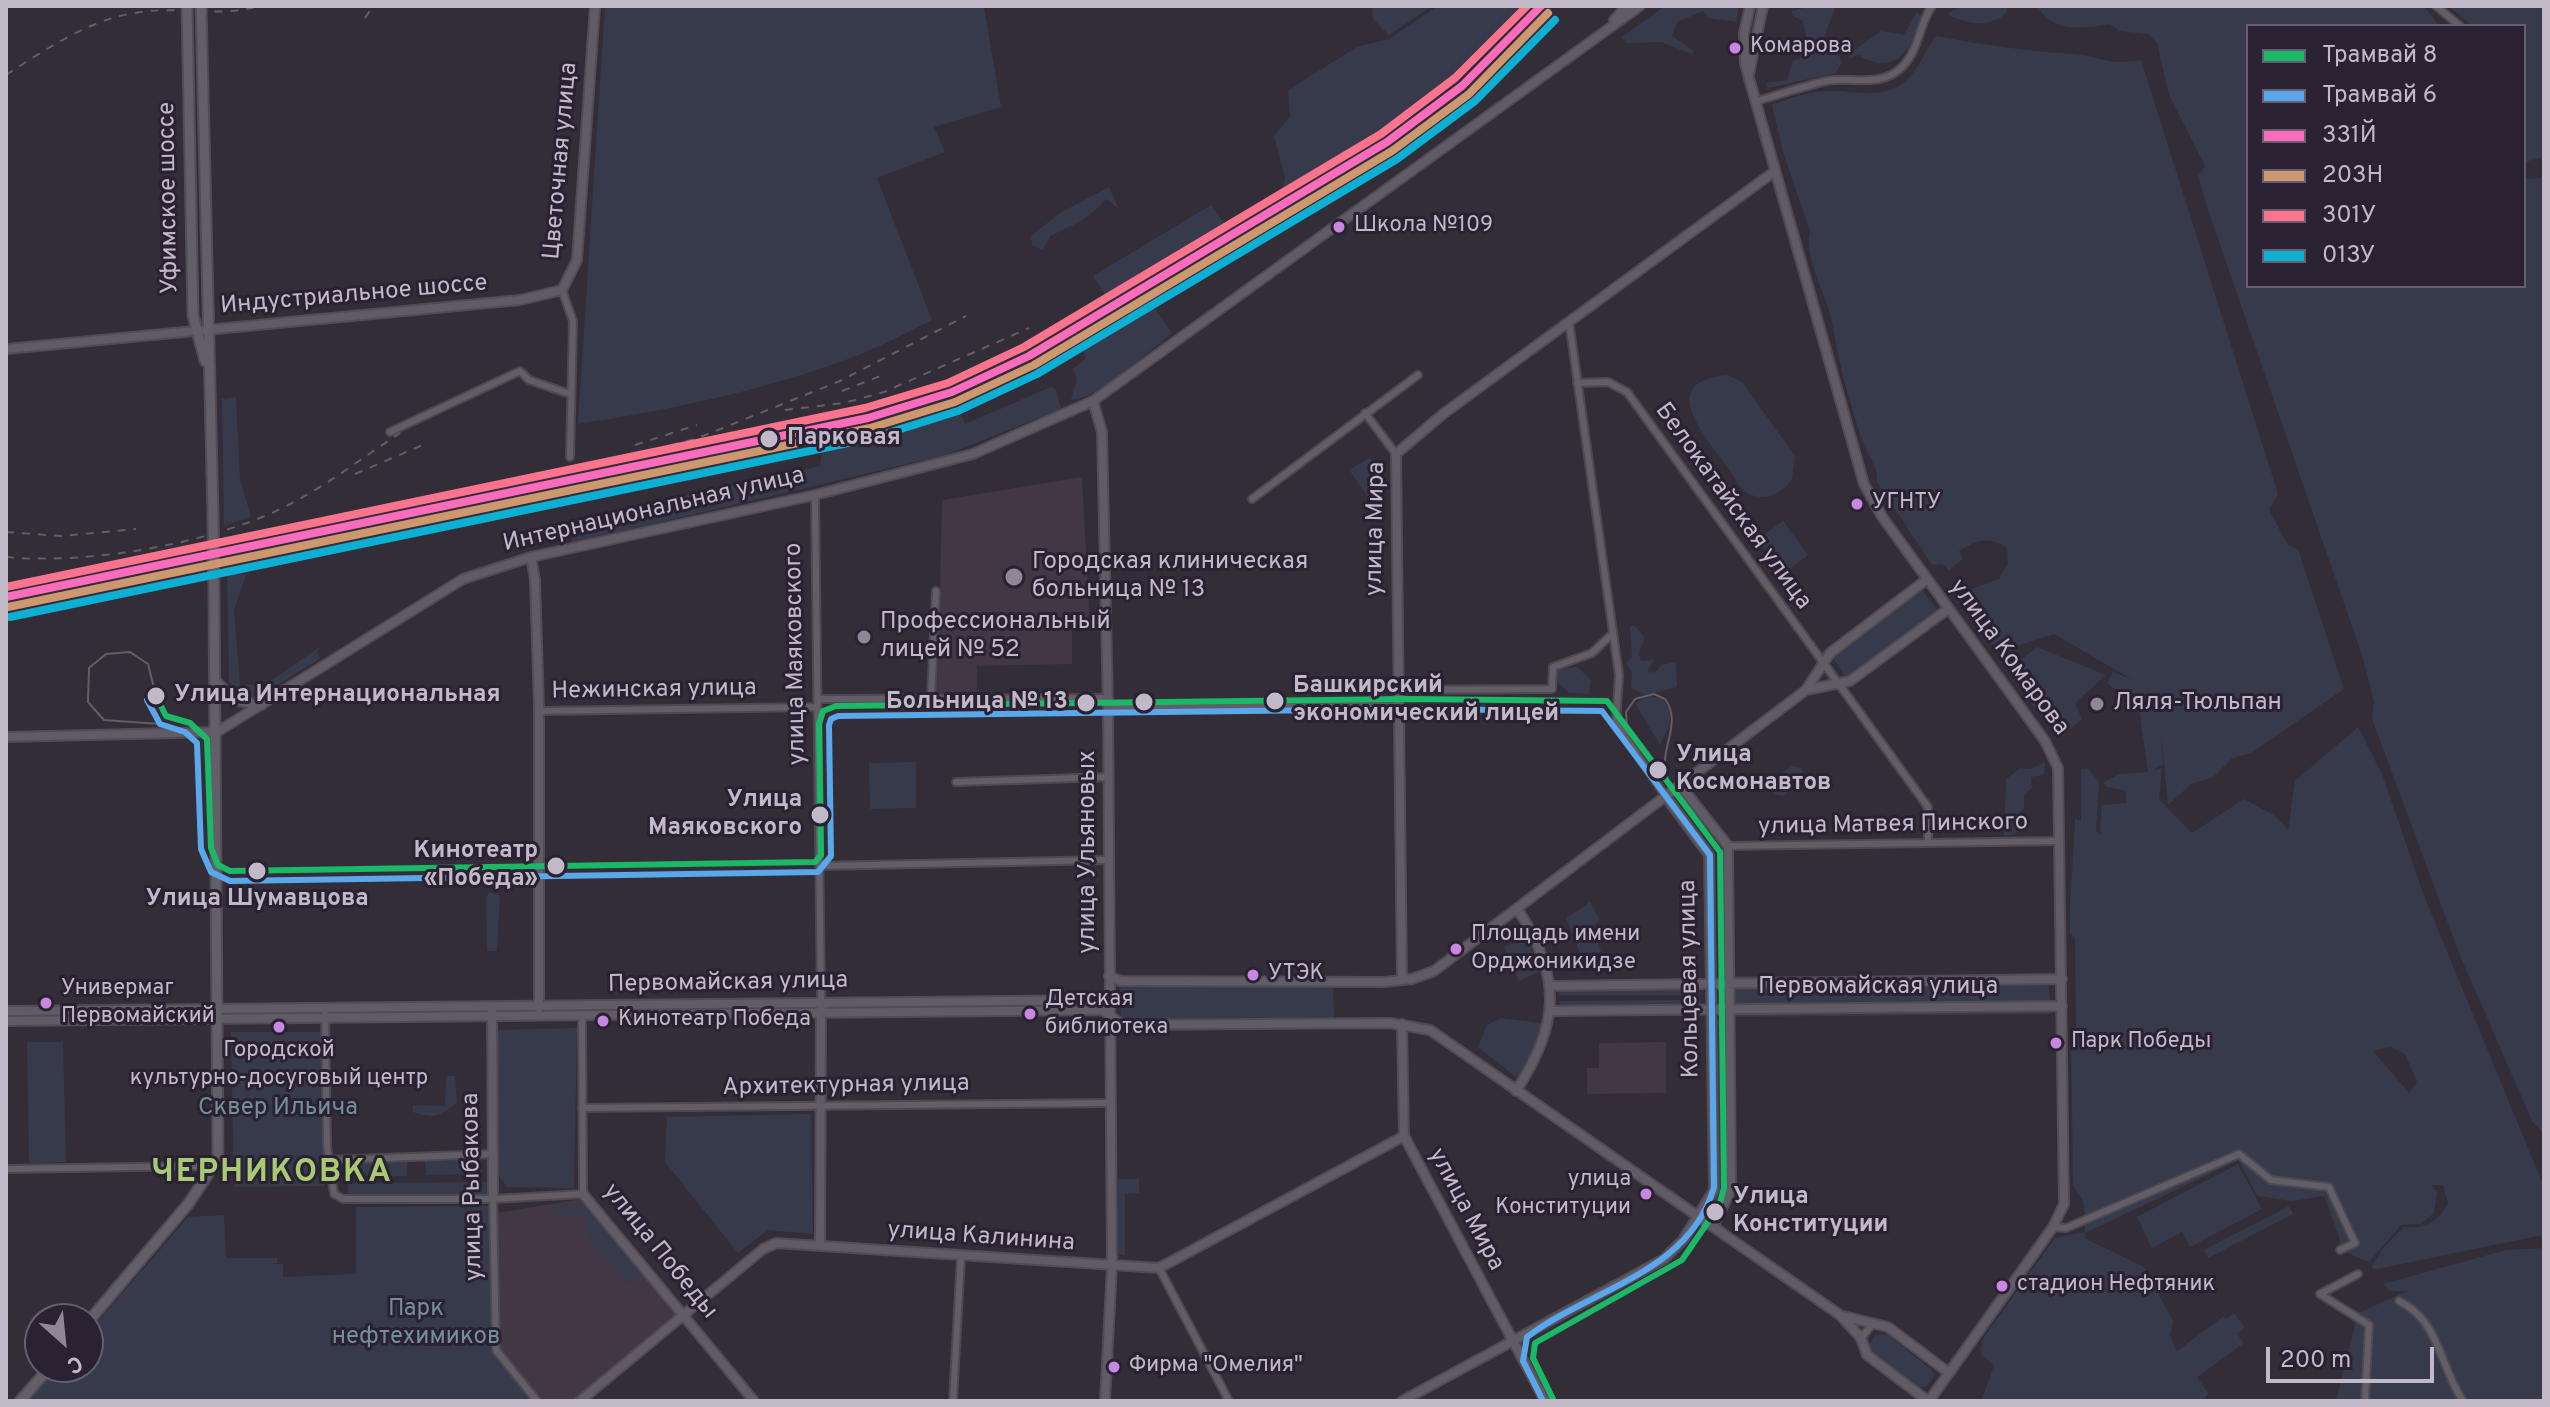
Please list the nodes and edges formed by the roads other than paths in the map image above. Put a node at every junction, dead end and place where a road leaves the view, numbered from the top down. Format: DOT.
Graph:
graph roads {
  1 [pos="187,6"];
  2 [pos="201,6"];
  3 [pos="595,6"];
  4 [pos="1627,6"];
  5 [pos="1640,6"];
  6 [pos="1750,6"];
  7 [pos="1763,6"];
  8 [pos="1932,6"];
  9 [pos="2436,6"];
  10 [pos="2458,24"];
  11 [pos="1605,30"];
  12 [pos="1748,75"];
  13 [pos="1756,101"];
  14 [pos="1775,171"];
  15 [pos="562,290"];
  16 [pos="1569,321"];
  17 [pos="203,331"];
  18 [pos="6,349"];
  19 [pos="1418,375"];
  20 [pos="1577,383"];
  21 [pos="570,394"];
  22 [pos="1093,401"];
  23 [pos="1365,413"];
  24 [pos="390,432"];
  25 [pos="1396,454"];
  26 [pos="570,457"];
  27 [pos="815,495"];
  28 [pos="1252,499"];
  29 [pos="531,557"];
  30 [pos="1926,580"];
  31 [pos="936,591"];
  32 [pos="1948,609"];
  33 [pos="1612,634"];
  34 [pos="1824,664"];
  35 [pos="214,679"];
  36 [pos="1840,685"];
  37 [pos="1397,690"];
  38 [pos="1806,690"];
  39 [pos="931,698"];
  40 [pos="817,703"];
  41 [pos="1108,703"];
  42 [pos="263,705"];
  43 [pos="1398,706"];
  44 [pos="539,711"];
  45 [pos="217,732"];
  46 [pos="6,737"];
  47 [pos="1108,777"];
  48 [pos="956,782"];
  49 [pos="1680,785"];
  50 [pos="1666,797"];
  51 [pos="2059,841"];
  52 [pos="1928,843"];
  53 [pos="1728,846"];
  54 [pos="1108,860"];
  55 [pos="819,866"];
  56 [pos="1518,910"];
  57 [pos="1109,976"];
  58 [pos="2062,979"];
  59 [pos="1402,980"];
  60 [pos="1120,981"];
  61 [pos="1712,985"];
  62 [pos="1731,985"];
  63 [pos="1551,986"];
  64 [pos="1108,1000"];
  65 [pos="821,1003"];
  66 [pos="492,1006"];
  67 [pos="539,1006"];
  68 [pos="2062,1006"];
  69 [pos="1731,1009"];
  70 [pos="1712,1010"];
  71 [pos="6,1011"];
  72 [pos="1550,1011"];
  73 [pos="1109,1012"];
  74 [pos="821,1013"];
  75 [pos="219,1014"];
  76 [pos="325,1014"];
  77 [pos="582,1015"];
  78 [pos="493,1016"];
  79 [pos="539,1016"];
  80 [pos="6,1021"];
  81 [pos="1121,1024"];
  82 [pos="1402,1024"];
  83 [pos="1109,1032"];
  84 [pos="1516,1091"];
  85 [pos="1110,1103"];
  86 [pos="822,1104"];
  87 [pos="582,1108"];
  88 [pos="1404,1136"];
  89 [pos="492,1154"];
  90 [pos="329,1160"];
  91 [pos="6,1169"];
  92 [pos="209,1176"];
  93 [pos="583,1194"];
  94 [pos="493,1199"];
  95 [pos="1699,1217"];
  96 [pos="1713,1227"];
  97 [pos="2053,1227"];
  98 [pos="820,1245"];
  99 [pos="2340,1250"];
  100 [pos="961,1256"];
  101 [pos="1112,1266"];
  102 [pos="1159,1268"];
  103 [pos="2358,1274"];
  104 [pos="2399,1301"];
  105 [pos="104,1303"];
  106 [pos="1840,1315"];
  107 [pos="685,1316"];
  108 [pos="1871,1326"];
  109 [pos="1861,1338"];
  110 [pos="1513,1341"];
  111 [pos="1949,1373"];
  112 [pos="36,1383"];
  113 [pos="20,1401"];
  114 [pos="537,1401"];
  115 [pos="580,1401"];
  116 [pos="754,1401"];
  117 [pos="953,1401"];
  118 [pos="1105,1401"];
  119 [pos="1229,1401"];
  120 [pos="1402,1401"];
  121 [pos="1545,1401"];
  122 [pos="1928,1401"];
  123 [pos="2365,1401"];
  124 [pos="2463,1401"];
  1 -- 17 [label="main road, Уфимское шоссе"];
  2 -- 17 [label="main road, Уфимское шоссе"];
  3 -- 15 [label="main road, Цветочная улица"];
  4 -- 11 [label="main road, Интернациональная улица"];
  5 -- 11 [label="main road, Интернациональная улица"];
  6 -- 12 [label="main road, улица Комарова"];
  7 -- 12 [label="main road"];
  8 -- 13 [label="street"];
  9 -- 10 [label="street"];
  11 -- 22 [label="main road, Интернациональная улица"];
  12 -- 13 [label="main road, улица Комарова"];
  13 -- 14 [label="main road, улица Комарова"];
  14 -- 16 [label="main road, улица Мира"];
  14 -- 30 [label="main road, улица Комарова"];
  15 -- 17 [label="main road, Индустриальное шоссе"];
  15 -- 21 [label="street, Цветочная улица"];
  16 -- 20 [label="street, Кольцевая улица"];
  16 -- 25 [label="main road, улица Мира"];
  17 -- 18 [label="main road, Индустриальное шоссе"];
  17 -- 35 [label="main road, Уфимское шоссе, bridge"];
  19 -- 23 [label="street"];
  20 -- 33 [label="street, Кольцевая улица"];
  20 -- 34 [label="street, Белокатайская улица"];
  21 -- 24 [label="street"];
  21 -- 26 [label="street, Цветочная улица"];
  22 -- 27 [label="main road, Интернациональная улица"];
  22 -- 41 [label="main road, улица Ульяновых"];
  23 -- 25 [label="street"];
  23 -- 28 [label="street"];
  25 -- 37 [label="main road, улица Мира"];
  27 -- 29 [label="main road, Интернациональная улица"];
  27 -- 40 [label="street, улица Маяковского"];
  29 -- 42 [label="main road, Интернациональная улица"];
  29 -- 44 [label="main road"];
  30 -- 32 [label="main road, улица Комарова"];
  30 -- 34 [label="main road"];
  31 -- 39 [label="street"];
  32 -- 36 [label="main road"];
  32 -- 51 [label="main road, улица Комарова"];
  33 -- 37 [label="street"];
  33 -- 50 [label="street, Кольцевая улица"];
  34 -- 36 [label="street, Белокатайская улица"];
  34 -- 38 [label="main road"];
  35 -- 42 [label="main road"];
  35 -- 45 [label="main road, Уфимское шоссе"];
  36 -- 38 [label="main road"];
  36 -- 52 [label="street, Белокатайская улица"];
  37 -- 43 [label="main road, улица Мира"];
  38 -- 49 [label="main road"];
  39 -- 40 [label="street, Нежинская улица"];
  39 -- 41 [label="street, Нежинская улица"];
  40 -- 44 [label="street, Нежинская улица"];
  40 -- 55 [label="street, улица Маяковского"];
  41 -- 43 [label="street"];
  41 -- 47 [label="main road, улица Ульяновых"];
  42 -- 45 [label="main road, Интернациональная улица"];
  43 -- 59 [label="main road, улица Мира"];
  44 -- 67 [label="main road"];
  45 -- 46 [label="main road, Интернациональная улица"];
  45 -- 75 [label="main road, Уфимское шоссе"];
  47 -- 48 [label="street"];
  47 -- 54 [label="main road, улица Ульяновых"];
  49 -- 50 [label="main road"];
  49 -- 53 [label="main road"];
  50 -- 56 [label="main road"];
  50 -- 61 [label="main road, Кольцевая улица"];
  51 -- 52 [label="street, улица Матвея Пинского"];
  51 -- 58 [label="main road, улица Комарова"];
  52 -- 53 [label="street, улица Матвея Пинского"];
  53 -- 62 [label="main road, Кольцевая улица"];
  54 -- 55 [label="street"];
  54 -- 57 [label="main road, улица Ульяновых"];
  55 -- 65 [label="street, улица Маяковского"];
  56 -- 59 [label="main road"];
  56 -- 63 [label="main road"];
  57 -- 60 [label="main road"];
  57 -- 64 [label="main road, улица Ульяновых"];
  58 -- 62 [label="main road, Первомайская улица"];
  58 -- 68 [label="main road, улица Комарова"];
  59 -- 60 [label="main road"];
  60 -- 64 [label="main road"];
  61 -- 62 [label="main road, Первомайская улица"];
  61 -- 63 [label="main road, Первомайская улица"];
  61 -- 70 [label="main road, Кольцевая улица"];
  62 -- 69 [label="main road, Кольцевая улица"];
  63 -- 72 [label="main road"];
  64 -- 65 [label="main road, Первомайская улица"];
  64 -- 73 [label="main road, улица Ульяновых"];
  65 -- 67 [label="main road, Первомайская улица"];
  65 -- 74 [label="main road, улица Маяковского"];
  66 -- 67 [label="main road, Первомайская улица"];
  66 -- 76 [label="main road, Первомайская улица"];
  66 -- 78 [label="main road, улица Рыбакова"];
  67 -- 79 [label="main road"];
  68 -- 69 [label="main road, Первомайская улица"];
  68 -- 97 [label="main road, улица Комарова"];
  69 -- 70 [label="main road, Первомайская улица"];
  69 -- 96 [label="main road, Кольцевая улица"];
  70 -- 72 [label="main road, Первомайская улица"];
  70 -- 95 [label="main road, Кольцевая улица"];
  71 -- 75 [label="main road, Первомайская улица"];
  72 -- 84 [label="main road"];
  73 -- 74 [label="main road, Первомайская улица"];
  73 -- 81 [label="main road"];
  73 -- 83 [label="main road, улица Ульяновых"];
  74 -- 77 [label="main road, Первомайская улица"];
  74 -- 86 [label="main road, улица Маяковского"];
  75 -- 76 [label="main road, Первомайская улица"];
  75 -- 80 [label="main road, Первомайская улица"];
  75 -- 92 [label="main road, Уфимское шоссе"];
  76 -- 78 [label="main road, Первомайская улица"];
  76 -- 90 [label="street"];
  77 -- 79 [label="main road, Первомайская улица"];
  77 -- 87 [label="street, улица Победы"];
  78 -- 79 [label="main road, Первомайская улица"];
  78 -- 89 [label="main road, улица Рыбакова"];
  81 -- 82 [label="main road"];
  81 -- 83 [label="main road"];
  82 -- 84 [label="main road"];
  82 -- 88 [label="main road, улица Мира"];
  83 -- 85 [label="main road, улица Ульяновых"];
  84 -- 95 [label="main road"];
  85 -- 86 [label="street, Архитектурная улица"];
  85 -- 101 [label="main road, улица Ульяновых"];
  86 -- 87 [label="street, Архитектурная улица"];
  86 -- 98 [label="main road, улица Маяковского"];
  87 -- 93 [label="street, улица Победы"];
  88 -- 102 [label="main road"];
  88 -- 110 [label="main road, улица Мира"];
  89 -- 90 [label="street"];
  89 -- 94 [label="main road, улица Рыбакова"];
  90 -- 94 [label="street"];
  91 -- 92 [label="street"];
  92 -- 105 [label="main road"];
  93 -- 94 [label="street"];
  93 -- 107 [label="main road, улица Победы"];
  94 -- 114 [label="street, улица Рыбакова"];
  95 -- 96 [label="main road"];
  95 -- 110 [label="main road, Кольцевая улица"];
  96 -- 106 [label="main road"];
  97 -- 99 [label="street"];
  97 -- 111 [label="main road, улица Комарова"];
  98 -- 100 [label="main road, улица Калинина"];
  98 -- 107 [label="main road, улица Калинина"];
  100 -- 101 [label="main road, улица Калинина"];
  100 -- 117 [label="street"];
  101 -- 102 [label="main road, улица Калинина"];
  101 -- 118 [label="main road, улица Ульяновых"];
  102 -- 119 [label="street"];
  103 -- 123 [label="street"];
  104 -- 124 [label="street"];
  106 -- 108 [label="main road"];
  106 -- 109 [label="main road"];
  107 -- 115 [label="main road, улица Калинина"];
  107 -- 116 [label="main road, улица Победы"];
  108 -- 109 [label="street"];
  108 -- 111 [label="main road"];
  109 -- 122 [label="main road"];
  110 -- 120 [label="main road, Кольцевая улица"];
  110 -- 121 [label="main road, улица Мира"];
  111 -- 122 [label="main road, улица Комарова"];
  112 -- 113 [label="main road"];
}
